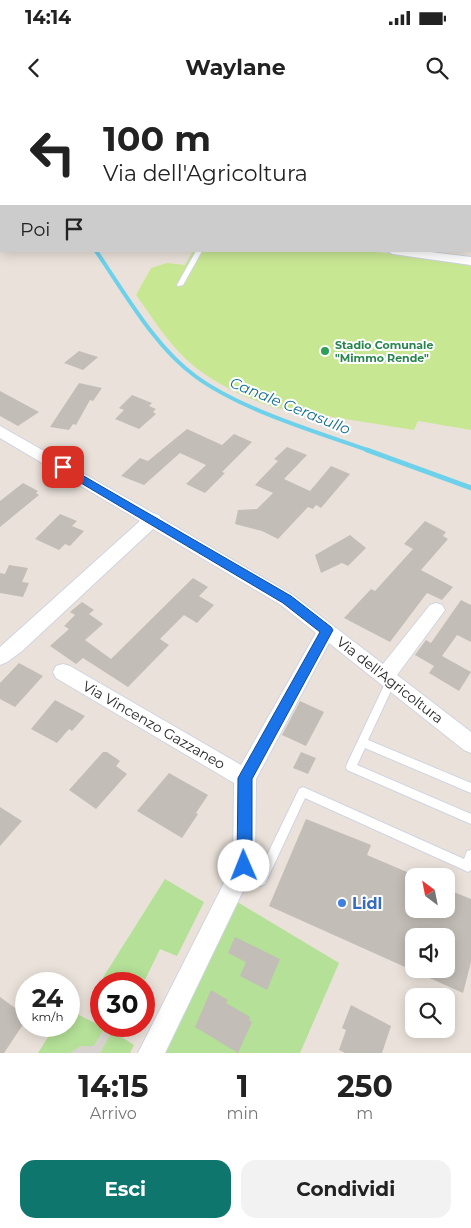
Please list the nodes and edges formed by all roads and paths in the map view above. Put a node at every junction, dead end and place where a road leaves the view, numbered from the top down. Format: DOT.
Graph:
graph roads {
  1 [pos="198,252"];
  2 [pos="401,252"];
  3 [pos="471,261"];
  4 [pos="180,285"];
  5 [pos="0,431"];
  6 [pos="153,519"];
  7 [pos="436,610"];
  8 [pos="327,630"];
  9 [pos="0,657"];
  10 [pos="63,672"];
  11 [pos="388,678"];
  12 [pos="362,742"];
  13 [pos="471,744"];
  14 [pos="245,778"];
  15 [pos="471,788"];
  16 [pos="471,818"];
  17 [pos="471,856"];
  18 [pos="261,880"];
  19 [pos="151,1053"];
  1 -- 4 [label="lane"];
  2 -- 3 [label="street"];
  5 -- 6 [label="street, Via dell'Agricoltura"];
  6 -- 8 [label="street, Via dell'Agricoltura"];
  6 -- 9 [label="street"];
  7 -- 11 [label="street"];
  8 -- 11 [label="street, Via dell'Agricoltura"];
  8 -- 14 [label="street"];
  10 -- 14 [label="street, Via Vincenzo Gazzaneo"];
  11 -- 12 [label="lane"];
  11 -- 13 [label="street, Via dell'Agricoltura"];
  12 -- 15 [label="lane"];
  12 -- 16 [label="lane"];
  14 -- 19 [label="street"];
  17 -- 18 [label="lane"];
}
